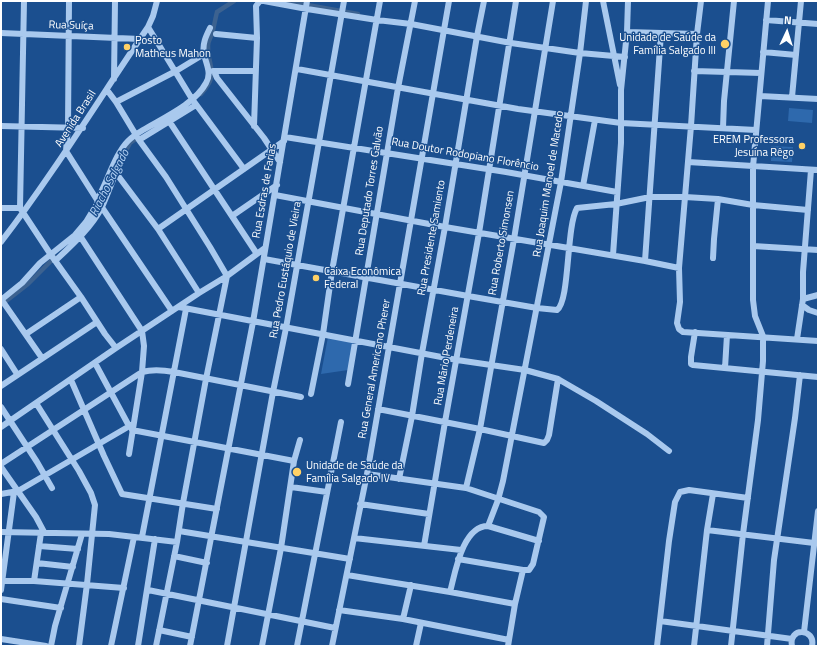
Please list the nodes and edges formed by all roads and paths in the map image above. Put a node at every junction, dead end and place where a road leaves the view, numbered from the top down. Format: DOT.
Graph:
graph roads {
  1 [pos="24,1"];
  2 [pos="69,1"];
  3 [pos="115,1"];
  4 [pos="157,1"];
  5 [pos="260,1"];
  6 [pos="264,1"];
  7 [pos="344,1"];
  8 [pos="380,1"];
  9 [pos="414,1"];
  10 [pos="449,1"];
  11 [pos="484,1"];
  12 [pos="516,1"];
  13 [pos="553,1"];
  14 [pos="586,1"];
  15 [pos="603,1"];
  16 [pos="628,1"];
  17 [pos="701,1"];
  18 [pos="734,1"];
  19 [pos="768,1"];
  20 [pos="801,1"];
  21 [pos="307,5"];
  22 [pos="342,12"];
  23 [pos="377,20"];
  24 [pos="766,20"];
  25 [pos="799,23"];
  26 [pos="411,24"];
  27 [pos="818,24"];
  28 [pos="148,26"];
  29 [pos="210,28"];
  30 [pos="443,30"];
  31 [pos="627,32"];
  32 [pos="1,33"];
  33 [pos="661,33"];
  34 [pos="23,34"];
  35 [pos="216,34"];
  36 [pos="697,34"];
  37 [pos="68,36"];
  38 [pos="477,36"];
  39 [pos="115,37"];
  40 [pos="257,38"];
  41 [pos="140,39"];
  42 [pos="510,43"];
  43 [pos="545,48"];
  44 [pos="763,52"];
  45 [pos="580,53"];
  46 [pos="204,54"];
  47 [pos="796,55"];
  48 [pos="614,56"];
  49 [pos="625,57"];
  50 [pos="297,69"];
  51 [pos="176,71"];
  52 [pos="255,71"];
  53 [pos="694,71"];
  54 [pos="726,72"];
  55 [pos="761,73"];
  56 [pos="331,76"];
  57 [pos="114,79"];
  58 [pos="366,82"];
  59 [pos="398,88"];
  60 [pos="107,90"];
  61 [pos="621,90"];
  62 [pos="433,94"];
  63 [pos="760,96"];
  64 [pos="792,97"];
  65 [pos="818,99"];
  66 [pos="467,100"];
  67 [pos="116,102"];
  68 [pos="194,102"];
  69 [pos="500,105"];
  70 [pos="534,112"];
  71 [pos="571,116"];
  72 [pos="595,120"];
  73 [pos="169,121"];
  74 [pos="621,123"];
  75 [pos="654,125"];
  76 [pos="1,126"];
  77 [pos="22,126"];
  78 [pos="254,126"];
  79 [pos="691,126"];
  80 [pos="68,127"];
  81 [pos="82,128"];
  82 [pos="723,128"];
  83 [pos="756,130"];
  84 [pos="138,138"];
  85 [pos="285,139"];
  86 [pos="319,142"];
  87 [pos="354,148"];
  88 [pos="271,150"];
  89 [pos="66,151"];
  90 [pos="387,152"];
  91 [pos="422,159"];
  92 [pos="280,162"];
  93 [pos="688,162"];
  94 [pos="456,165"];
  95 [pos="753,167"];
  96 [pos="490,169"];
  97 [pos="244,170"];
  98 [pos="811,170"];
  99 [pos="818,170"];
  100 [pos="524,175"];
  101 [pos="561,182"];
  102 [pos="277,185"];
  103 [pos="583,186"];
  104 [pos="214,190"];
  105 [pos="617,192"];
  106 [pos="275,195"];
  107 [pos="650,197"];
  108 [pos="685,197"];
  109 [pos="718,199"];
  110 [pos="309,202"];
  111 [pos="100,203"];
  112 [pos="616,204"];
  113 [pos="753,205"];
  114 [pos="1,208"];
  115 [pos="186,209"];
  116 [pos="344,209"];
  117 [pos="808,210"];
  118 [pos="22,211"];
  119 [pos="377,214"];
  120 [pos="232,216"];
  121 [pos="411,220"];
  122 [pos="445,227"];
  123 [pos="158,229"];
  124 [pos="480,233"];
  125 [pos="80,236"];
  126 [pos="514,239"];
  127 [pos="1,242"];
  128 [pos="550,245"];
  129 [pos="753,246"];
  130 [pos="265,248"];
  131 [pos="569,248"];
  132 [pos="805,249"];
  133 [pos="818,250"];
  134 [pos="257,254"];
  135 [pos="613,255"];
  136 [pos="53,258"];
  137 [pos="713,258"];
  138 [pos="264,259"];
  139 [pos="646,260"];
  140 [pos="297,265"];
  141 [pos="679,268"];
  142 [pos="332,271"];
  143 [pos="227,276"];
  144 [pos="366,278"];
  145 [pos="400,284"];
  146 [pos="434,290"];
  147 [pos="200,293"];
  148 [pos="818,295"];
  149 [pos="468,296"];
  150 [pos="81,297"];
  151 [pos="1,299"];
  152 [pos="502,301"];
  153 [pos="803,302"];
  154 [pos="179,307"];
  155 [pos="537,308"];
  156 [pos="186,309"];
  157 [pos="172,311"];
  158 [pos="818,313"];
  159 [pos="219,315"];
  160 [pos="97,322"];
  161 [pos="253,322"];
  162 [pos="286,328"];
  163 [pos="142,331"];
  164 [pos="695,332"];
  165 [pos="26,334"];
  166 [pos="323,334"];
  167 [pos="727,335"];
  168 [pos="763,336"];
  169 [pos="797,339"];
  170 [pos="818,340"];
  171 [pos="356,341"];
  172 [pos="388,347"];
  173 [pos="116,348"];
  174 [pos="1,349"];
  175 [pos="422,353"];
  176 [pos="42,358"];
  177 [pos="457,360"];
  178 [pos="95,363"];
  179 [pos="491,365"];
  180 [pos="725,368"];
  181 [pos="525,370"];
  182 [pos="142,372"];
  183 [pos="174,372"];
  184 [pos="763,373"];
  185 [pos="17,374"];
  186 [pos="800,375"];
  187 [pos="818,377"];
  188 [pos="558,378"];
  189 [pos="206,379"];
  190 [pos="70,380"];
  191 [pos="348,384"];
  192 [pos="241,385"];
  193 [pos="1,386"];
  194 [pos="112,392"];
  195 [pos="273,392"];
  196 [pos="311,394"];
  197 [pos="301,397"];
  198 [pos="36,402"];
  199 [pos="1,407"];
  200 [pos="84,409"];
  201 [pos="378,409"];
  202 [pos="412,416"];
  203 [pos="10,421"];
  204 [pos="341,422"];
  205 [pos="445,422"];
  206 [pos="1,427"];
  207 [pos="132,427"];
  208 [pos="480,429"];
  209 [pos="53,430"];
  210 [pos="161,436"];
  211 [pos="513,436"];
  212 [pos="300,440"];
  213 [pos="194,442"];
  214 [pos="98,444"];
  215 [pos="28,447"];
  216 [pos="228,448"];
  217 [pos="668,451"];
  218 [pos="128,454"];
  219 [pos="262,455"];
  220 [pos="72,460"];
  221 [pos="294,461"];
  222 [pos="1,464"];
  223 [pos="1,467"];
  224 [pos="367,474"];
  225 [pos="45,476"];
  226 [pos="399,479"];
  227 [pos="435,484"];
  228 [pos="291,487"];
  229 [pos="52,488"];
  230 [pos="466,488"];
  231 [pos="16,492"];
  232 [pos="327,492"];
  233 [pos="1,494"];
  234 [pos="713,494"];
  235 [pos="149,497"];
  236 [pos="748,498"];
  237 [pos="498,500"];
  238 [pos="183,503"];
  239 [pos="360,504"];
  240 [pos="217,509"];
  241 [pos="818,510"];
  242 [pos="429,514"];
  243 [pos="488,526"];
  244 [pos="707,530"];
  245 [pos="179,531"];
  246 [pos="1,532"];
  247 [pos="8,532"];
  248 [pos="42,532"];
  249 [pos="82,534"];
  250 [pos="92,534"];
  251 [pos="743,534"];
  252 [pos="134,536"];
  253 [pos="142,537"];
  254 [pos="212,537"];
  255 [pos="354,538"];
  256 [pos="155,539"];
  257 [pos="778,539"];
  258 [pos="539,541"];
  259 [pos="177,542"];
  260 [pos="246,543"];
  261 [pos="814,543"];
  262 [pos="39,546"];
  263 [pos="424,546"];
  264 [pos="281,548"];
  265 [pos="78,549"];
  266 [pos="461,550"];
  267 [pos="315,554"];
  268 [pos="174,556"];
  269 [pos="350,559"];
  270 [pos="458,559"];
  271 [pos="36,563"];
  272 [pos="207,563"];
  273 [pos="73,567"];
  274 [pos="523,570"];
  275 [pos="347,575"];
  276 [pos="2,581"];
  277 [pos="34,581"];
  278 [pos="68,583"];
  279 [pos="87,584"];
  280 [pos="411,585"];
  281 [pos="124,588"];
  282 [pos="1,590"];
  283 [pos="148,590"];
  284 [pos="450,592"];
  285 [pos="166,594"];
  286 [pos="1,599"];
  287 [pos="200,600"];
  288 [pos="515,604"];
  289 [pos="233,607"];
  290 [pos="61,608"];
  291 [pos="339,610"];
  292 [pos="268,614"];
  293 [pos="402,619"];
  294 [pos="660,621"];
  295 [pos="302,622"];
  296 [pos="421,623"];
  297 [pos="695,626"];
  298 [pos="335,628"];
  299 [pos="159,630"];
  300 [pos="732,631"];
  301 [pos="804,632"];
  302 [pos="768,635"];
  303 [pos="192,637"];
  304 [pos="1,639"];
  305 [pos="792,639"];
  306 [pos="509,643"];
  307 [pos="19,644"];
  308 [pos="814,644"];
  309 [pos="46,646"];
  310 [pos="51,646"];
  311 [pos="79,646"];
  312 [pos="111,646"];
  313 [pos="138,646"];
  314 [pos="156,646"];
  315 [pos="190,646"];
  316 [pos="227,646"];
  317 [pos="262,646"];
  318 [pos="297,646"];
  319 [pos="334,646"];
  320 [pos="416,646"];
  321 [pos="657,646"];
  322 [pos="694,646"];
  323 [pos="731,646"];
  324 [pos="767,646"];
  325 [pos="792,646"];
  1 -- 34 [label="street"];
  2 -- 37 [label="street"];
  3 -- 39 [label="street"];
  4 -- 28 [label="street, Avenida Brasil"];
  5 -- 40 [label="street"];
  6 -- 21 [label="street"];
  7 -- 22 [label="street, Rua Pedro Eustáquio de Vieira"];
  8 -- 23 [label="street"];
  9 -- 26 [label="street, Rua Deputado Torres Galvão"];
  10 -- 30 [label="street, Rua General Americano Pherer"];
  11 -- 38 [label="street, Rua Presidente Samiento"];
  12 -- 42 [label="street, Rua Mário Perdeneira"];
  13 -- 43 [label="street, Rua Roberto Simonsen"];
  14 -- 45 [label="street, Rua Joaquim Manoel de Macedo"];
  15 -- 48 [label="street"];
  16 -- 31 [label="street"];
  17 -- 36 [label="street"];
  18 -- 54 [label="street"];
  19 -- 24 [label="street"];
  20 -- 25 [label="street"];
  21 -- 22 [label="street"];
  21 -- 50 [label="street, Rua Esdras de Farias"];
  22 -- 23 [label="street"];
  22 -- 56 [label="street, Rua Pedro Eustáquio de Vieira"];
  23 -- 26 [label="street"];
  23 -- 58 [label="street"];
  24 -- 25 [label="street"];
  24 -- 44 [label="street"];
  25 -- 27 [label="street"];
  25 -- 47 [label="street"];
  26 -- 30 [label="street"];
  26 -- 59 [label="street, Rua Deputado Torres Galvão"];
  28 -- 41 [label="street, Avenida Brasil"];
  28 -- 51 [label="street"];
  29 -- 46 [label="street"];
  30 -- 38 [label="street"];
  30 -- 62 [label="street, Rua General Americano Pherer"];
  31 -- 33 [label="street"];
  31 -- 49 [label="street"];
  32 -- 34 [label="street, Rua Suíça"];
  33 -- 36 [label="street"];
  33 -- 75 [label="street"];
  34 -- 37 [label="street, Rua Suíça"];
  34 -- 77 [label="street"];
  35 -- 40 [label="street"];
  36 -- 53 [label="street"];
  37 -- 39 [label="street, Rua Suíça"];
  37 -- 80 [label="street"];
  38 -- 42 [label="street"];
  38 -- 66 [label="street, Rua Presidente Samiento"];
  39 -- 41 [label="street, Rua Suíça"];
  39 -- 57 [label="street"];
  40 -- 52 [label="street"];
  41 -- 57 [label="street, Avenida Brasil"];
  42 -- 43 [label="street"];
  42 -- 69 [label="street, Rua Mário Perdeneira"];
  43 -- 45 [label="street"];
  43 -- 70 [label="street, Rua Roberto Simonsen"];
  44 -- 47 [label="street"];
  44 -- 55 [label="street"];
  45 -- 48 [label="street"];
  45 -- 71 [label="street, Rua Joaquim Manoel de Macedo"];
  46 -- 51 [label="street"];
  46 -- 68 [label="street"];
  47 -- 64 [label="street"];
  48 -- 49 [label="street"];
  48 -- 61 [label="street"];
  49 -- 61 [label="street"];
  50 -- 56 [label="street"];
  50 -- 85 [label="street, Rua Esdras de Farias"];
  51 -- 67 [label="street"];
  51 -- 68 [label="street"];
  52 -- 78 [label="street"];
  52 -- 78 [label="street"];
  53 -- 54 [label="street"];
  53 -- 79 [label="street"];
  54 -- 55 [label="street"];
  54 -- 82 [label="street"];
  55 -- 63 [label="street"];
  56 -- 58 [label="street"];
  56 -- 86 [label="street, Rua Pedro Eustáquio de Vieira"];
  57 -- 60 [label="street, Avenida Brasil"];
  58 -- 59 [label="street"];
  58 -- 87 [label="street"];
  59 -- 62 [label="street"];
  59 -- 90 [label="street, Rua Deputado Torres Galvão"];
  60 -- 67 [label="street"];
  60 -- 81 [label="street, Avenida Brasil"];
  61 -- 74 [label="street"];
  62 -- 66 [label="street"];
  62 -- 91 [label="street, Rua General Americano Pherer"];
  63 -- 64 [label="street"];
  63 -- 83 [label="street"];
  64 -- 65 [label="street"];
  66 -- 69 [label="street"];
  66 -- 94 [label="street, Rua Presidente Samiento"];
  67 -- 84 [label="street"];
  68 -- 73 [label="street"];
  68 -- 84 [label="street"];
  68 -- 97 [label="street"];
  69 -- 70 [label="street"];
  69 -- 96 [label="street, Rua Mário Perdeneira"];
  70 -- 71 [label="street"];
  70 -- 100 [label="street, Rua Roberto Simonsen"];
  71 -- 72 [label="street"];
  71 -- 101 [label="street, Rua Joaquim Manoel de Macedo"];
  72 -- 74 [label="street"];
  72 -- 103 [label="street"];
  73 -- 84 [label="street"];
  73 -- 104 [label="street"];
  74 -- 75 [label="street"];
  74 -- 105 [label="street"];
  75 -- 79 [label="street"];
  75 -- 107 [label="street"];
  76 -- 77 [label="street"];
  77 -- 80 [label="street"];
  77 -- 118 [label="street"];
  78 -- 88 [label="street"];
  79 -- 82 [label="street"];
  79 -- 93 [label="street"];
  80 -- 81 [label="street"];
  80 -- 89 [label="street"];
  81 -- 89 [label="street, Avenida Brasil"];
  82 -- 83 [label="street"];
  83 -- 95 [label="street"];
  84 -- 111 [label="street"];
  84 -- 115 [label="street"];
  85 -- 86 [label="street, Rua Doutor Rodopiano Florêncio"];
  85 -- 88 [label="street"];
  85 -- 92 [label="street, Rua Esdras de Farias"];
  86 -- 87 [label="street, Rua Doutor Rodopiano Florêncio"];
  86 -- 110 [label="street, Rua Pedro Eustáquio de Vieira"];
  87 -- 90 [label="street, Rua Doutor Rodopiano Florêncio"];
  87 -- 116 [label="street"];
  88 -- 92 [label="street"];
  88 -- 97 [label="street"];
  89 -- 111 [label="street"];
  89 -- 118 [label="street, Avenida Brasil"];
  90 -- 91 [label="street, Rua Doutor Rodopiano Florêncio"];
  90 -- 119 [label="street, Rua Deputado Torres Galvão"];
  91 -- 94 [label="street, Rua Doutor Rodopiano Florêncio"];
  91 -- 121 [label="street, Rua General Americano Pherer"];
  92 -- 102 [label="street, Rua Esdras de Farias"];
  93 -- 95 [label="street"];
  93 -- 108 [label="street"];
  94 -- 96 [label="street, Rua Doutor Rodopiano Florêncio"];
  94 -- 122 [label="street, Rua Presidente Samiento"];
  95 -- 98 [label="street"];
  95 -- 113 [label="street"];
  96 -- 100 [label="street, Rua Doutor Rodopiano Florêncio"];
  96 -- 124 [label="street, Rua Mário Perdeneira"];
  97 -- 104 [label="street"];
  98 -- 99 [label="street"];
  98 -- 117 [label="street"];
  100 -- 101 [label="street, Rua Doutor Rodopiano Florêncio"];
  100 -- 126 [label="street, Rua Roberto Simonsen"];
  101 -- 103 [label="street, Rua Doutor Rodopiano Florêncio"];
  101 -- 128 [label="street, Rua Joaquim Manoel de Macedo"];
  102 -- 106 [label="street, Rua Esdras de Farias"];
  102 -- 120 [label="street"];
  103 -- 105 [label="street, Rua Doutor Rodopiano Florêncio"];
  104 -- 115 [label="street"];
  104 -- 120 [label="street"];
  105 -- 112 [label="street"];
  106 -- 110 [label="street"];
  106 -- 130 [label="street, Rua Esdras de Farias"];
  107 -- 108 [label="street"];
  107 -- 112 [label="street"];
  107 -- 139 [label="street"];
  108 -- 109 [label="street"];
  108 -- 141 [label="street"];
  109 -- 113 [label="street"];
  109 -- 137 [label="street"];
  110 -- 116 [label="street"];
  110 -- 140 [label="street, Rua Pedro Eustáquio de Vieira"];
  111 -- 123 [label="street"];
  111 -- 125 [label="street"];
  111 -- 136 [label="street"];
  111 -- 157 [label="street"];
  112 -- 131 [label="street"];
  112 -- 135 [label="street"];
  113 -- 117 [label="street"];
  113 -- 129 [label="street"];
  114 -- 118 [label="street"];
  115 -- 123 [label="street"];
  115 -- 143 [label="street"];
  116 -- 119 [label="street"];
  116 -- 142 [label="street"];
  117 -- 132 [label="street"];
  118 -- 127 [label="street, Avenida Brasil"];
  118 -- 136 [label="street"];
  119 -- 121 [label="street"];
  119 -- 144 [label="street, Rua Deputado Torres Galvão"];
  120 -- 134 [label="street"];
  121 -- 122 [label="street"];
  121 -- 145 [label="street, Rua General Americano Pherer"];
  122 -- 124 [label="street"];
  122 -- 146 [label="street, Rua Presidente Samiento"];
  123 -- 147 [label="street"];
  124 -- 126 [label="street"];
  124 -- 149 [label="street, Rua Mário Perdeneira"];
  125 -- 136 [label="street"];
  125 -- 163 [label="street"];
  126 -- 128 [label="street"];
  126 -- 152 [label="street, Rua Roberto Simonsen"];
  128 -- 131 [label="street"];
  128 -- 155 [label="street, Rua Joaquim Manoel de Macedo"];
  129 -- 132 [label="street"];
  129 -- 168 [label="street"];
  130 -- 134 [label="street"];
  130 -- 138 [label="street, Rua Esdras de Farias"];
  131 -- 135 [label="street"];
  131 -- 155 [label="street"];
  132 -- 133 [label="street"];
  132 -- 153 [label="street"];
  134 -- 143 [label="street"];
  135 -- 139 [label="street"];
  136 -- 150 [label="street"];
  136 -- 151 [label="street"];
  138 -- 140 [label="street"];
  138 -- 161 [label="street, Rua Esdras de Farias"];
  139 -- 141 [label="street"];
  140 -- 142 [label="street"];
  140 -- 162 [label="street, Rua Pedro Eustáquio de Vieira"];
  141 -- 164 [label="street"];
  142 -- 144 [label="street"];
  142 -- 166 [label="street"];
  143 -- 147 [label="street"];
  143 -- 159 [label="street"];
  144 -- 145 [label="street"];
  144 -- 171 [label="street, Rua Deputado Torres Galvão"];
  145 -- 146 [label="street"];
  145 -- 172 [label="street, Rua General Americano Pherer"];
  146 -- 149 [label="street"];
  146 -- 175 [label="street, Rua Presidente Samiento"];
  147 -- 154 [label="street"];
  148 -- 153 [label="street"];
  149 -- 152 [label="street"];
  149 -- 177 [label="street, Rua Mário Perdeneira"];
  150 -- 160 [label="street"];
  150 -- 165 [label="street"];
  151 -- 165 [label="street"];
  152 -- 155 [label="street"];
  152 -- 179 [label="street, Rua Roberto Simonsen"];
  153 -- 158 [label="street"];
  153 -- 169 [label="street"];
  154 -- 156 [label="street"];
  154 -- 157 [label="street"];
  155 -- 181 [label="street, Rua Joaquim Manoel de Macedo"];
  156 -- 159 [label="street"];
  156 -- 183 [label="street"];
  157 -- 163 [label="street"];
  159 -- 161 [label="street"];
  159 -- 189 [label="street"];
  160 -- 173 [label="street"];
  160 -- 176 [label="street"];
  161 -- 162 [label="street"];
  161 -- 192 [label="street, Rua Esdras de Farias"];
  162 -- 166 [label="street"];
  162 -- 195 [label="street, Rua Pedro Eustáquio de Vieira"];
  163 -- 173 [label="street"];
  163 -- 182 [label="street"];
  164 -- 167 [label="street"];
  164 -- 180 [label="street"];
  165 -- 176 [label="street"];
  166 -- 171 [label="street"];
  166 -- 196 [label="street"];
  167 -- 168 [label="street"];
  167 -- 180 [label="street"];
  168 -- 169 [label="street"];
  168 -- 184 [label="street"];
  169 -- 170 [label="street"];
  171 -- 172 [label="street"];
  171 -- 191 [label="street, Rua Deputado Torres Galvão"];
  172 -- 175 [label="street"];
  172 -- 201 [label="street, Rua General Americano Pherer"];
  173 -- 178 [label="street"];
  174 -- 185 [label="street"];
  175 -- 177 [label="street"];
  175 -- 202 [label="street, Rua Presidente Samiento"];
  176 -- 185 [label="street"];
  177 -- 179 [label="street"];
  177 -- 205 [label="street, Rua Mário Perdeneira"];
  178 -- 190 [label="street"];
  178 -- 194 [label="street"];
  179 -- 181 [label="street"];
  179 -- 208 [label="street, Rua Roberto Simonsen"];
  180 -- 184 [label="street"];
  181 -- 188 [label="street"];
  181 -- 211 [label="street, Rua Joaquim Manoel de Macedo"];
  182 -- 183 [label="street"];
  182 -- 194 [label="street"];
  182 -- 207 [label="street"];
  183 -- 189 [label="street"];
  183 -- 210 [label="street"];
  184 -- 186 [label="street"];
  184 -- 236 [label="street"];
  185 -- 193 [label="street"];
  186 -- 187 [label="street"];
  186 -- 257 [label="street"];
  188 -- 211 [label="street"];
  188 -- 217 [label="street"];
  189 -- 192 [label="street"];
  189 -- 213 [label="street"];
  190 -- 198 [label="street"];
  190 -- 200 [label="street"];
  192 -- 195 [label="street"];
  192 -- 216 [label="street, Rua Esdras de Farias"];
  194 -- 200 [label="street"];
  194 -- 207 [label="street"];
  195 -- 197 [label="street"];
  195 -- 219 [label="street, Rua Pedro Eustáquio de Vieira"];
  198 -- 203 [label="street"];
  198 -- 209 [label="street"];
  199 -- 203 [label="street"];
  200 -- 209 [label="street"];
  200 -- 214 [label="street"];
  201 -- 202 [label="street"];
  201 -- 224 [label="street, Rua General Americano Pherer"];
  202 -- 205 [label="street"];
  202 -- 226 [label="street, Rua Presidente Samiento"];
  203 -- 206 [label="street"];
  203 -- 215 [label="street"];
  204 -- 232 [label="street"];
  205 -- 208 [label="street"];
  205 -- 227 [label="street, Rua Mário Perdeneira"];
  207 -- 210 [label="street"];
  207 -- 214 [label="street"];
  207 -- 218 [label="street"];
  208 -- 211 [label="street"];
  208 -- 230 [label="street, Rua Roberto Simonsen"];
  209 -- 215 [label="street"];
  209 -- 220 [label="street"];
  210 -- 213 [label="street"];
  210 -- 235 [label="street"];
  211 -- 237 [label="street, Rua Joaquim Manoel de Macedo"];
  212 -- 221 [label="street"];
  213 -- 216 [label="street"];
  213 -- 238 [label="street"];
  214 -- 220 [label="street"];
  214 -- 235 [label="street"];
  215 -- 222 [label="street"];
  215 -- 225 [label="street"];
  216 -- 219 [label="street"];
  216 -- 240 [label="street, Rua Esdras de Farias"];
  219 -- 221 [label="street"];
  219 -- 260 [label="street, Rua Pedro Eustáquio de Vieira"];
  220 -- 225 [label="street"];
  220 -- 250 [label="street"];
  221 -- 228 [label="street"];
  223 -- 231 [label="street"];
  224 -- 226 [label="street"];
  224 -- 239 [label="street, Rua General Americano Pherer"];
  225 -- 229 [label="street"];
  225 -- 231 [label="street"];
  226 -- 227 [label="street"];
  227 -- 230 [label="street"];
  227 -- 242 [label="street, Rua Mário Perdeneira"];
  228 -- 232 [label="street"];
  228 -- 264 [label="street"];
  230 -- 237 [label="street"];
  231 -- 233 [label="street"];
  231 -- 247 [label="street"];
  231 -- 248 [label="street"];
  232 -- 267 [label="street"];
  234 -- 236 [label="street"];
  234 -- 244 [label="street"];
  234 -- 294 [label="street"];
  235 -- 238 [label="street"];
  235 -- 253 [label="street"];
  236 -- 251 [label="street"];
  237 -- 243 [label="street, Rua Joaquim Manoel de Macedo"];
  237 -- 258 [label="street"];
  238 -- 240 [label="street"];
  238 -- 245 [label="street"];
  239 -- 242 [label="street"];
  239 -- 255 [label="street, Rua General Americano Pherer"];
  240 -- 254 [label="street, Rua Esdras de Farias"];
  241 -- 261 [label="street"];
  242 -- 263 [label="street, Rua Mário Perdeneira"];
  243 -- 258 [label="street"];
  243 -- 266 [label="street"];
  244 -- 251 [label="street"];
  244 -- 297 [label="street"];
  245 -- 254 [label="street"];
  245 -- 259 [label="street"];
  246 -- 247 [label="street"];
  247 -- 248 [label="street"];
  247 -- 276 [label="street"];
  248 -- 249 [label="street"];
  248 -- 262 [label="street"];
  249 -- 250 [label="street"];
  249 -- 265 [label="street"];
  250 -- 252 [label="street"];
  250 -- 279 [label="street"];
  251 -- 257 [label="street"];
  251 -- 300 [label="street"];
  252 -- 253 [label="street"];
  252 -- 281 [label="street"];
  253 -- 256 [label="street"];
  254 -- 260 [label="street"];
  254 -- 272 [label="street, Rua Esdras de Farias"];
  255 -- 263 [label="street"];
  255 -- 269 [label="street, Rua General Americano Pherer"];
  256 -- 259 [label="street"];
  256 -- 283 [label="street"];
  257 -- 261 [label="street"];
  257 -- 302 [label="street"];
  258 -- 274 [label="street"];
  259 -- 268 [label="street"];
  260 -- 264 [label="street"];
  260 -- 289 [label="street, Rua Pedro Eustáquio de Vieira"];
  261 -- 301 [label="street"];
  262 -- 265 [label="street"];
  262 -- 271 [label="street"];
  263 -- 266 [label="street"];
  264 -- 267 [label="street"];
  264 -- 292 [label="street"];
  265 -- 273 [label="street"];
  266 -- 270 [label="street"];
  267 -- 269 [label="street"];
  267 -- 295 [label="street"];
  268 -- 272 [label="street"];
  268 -- 285 [label="street"];
  269 -- 275 [label="street, Rua General Americano Pherer"];
  270 -- 274 [label="street"];
  270 -- 284 [label="street"];
  271 -- 273 [label="street"];
  271 -- 277 [label="street"];
  272 -- 287 [label="street, Rua Esdras de Farias"];
  273 -- 278 [label="street"];
  274 -- 288 [label="street"];
  275 -- 280 [label="street"];
  275 -- 291 [label="street, Rua General Americano Pherer"];
  276 -- 277 [label="street"];
  276 -- 282 [label="street"];
  277 -- 278 [label="street"];
  278 -- 279 [label="street"];
  278 -- 290 [label="street"];
  279 -- 281 [label="street"];
  279 -- 311 [label="street"];
  280 -- 284 [label="street"];
  280 -- 293 [label="street"];
  281 -- 312 [label="street"];
  283 -- 285 [label="street"];
  283 -- 313 [label="street"];
  284 -- 288 [label="street"];
  285 -- 287 [label="street"];
  285 -- 299 [label="street"];
  286 -- 290 [label="street"];
  287 -- 289 [label="street"];
  287 -- 303 [label="street, Rua Esdras de Farias"];
  288 -- 306 [label="street"];
  289 -- 292 [label="street"];
  289 -- 316 [label="street, Rua Pedro Eustáquio de Vieira"];
  290 -- 310 [label="street"];
  291 -- 293 [label="street"];
  291 -- 298 [label="street, Rua General Americano Pherer"];
  292 -- 295 [label="street"];
  292 -- 317 [label="street"];
  293 -- 296 [label="street"];
  294 -- 297 [label="street"];
  294 -- 321 [label="street"];
  295 -- 298 [label="street"];
  295 -- 318 [label="street"];
  296 -- 306 [label="street"];
  296 -- 320 [label="street"];
  297 -- 300 [label="street"];
  297 -- 322 [label="street"];
  298 -- 319 [label="street, Rua General Americano Pherer"];
  299 -- 303 [label="street"];
  299 -- 314 [label="street"];
  300 -- 302 [label="street"];
  300 -- 323 [label="street"];
  301 -- 305 [label="street"];
  301 -- 308 [label="street"];
  302 -- 305 [label="street"];
  302 -- 324 [label="street"];
  303 -- 315 [label="street, Rua Esdras de Farias"];
  304 -- 307 [label="street"];
  305 -- 325 [label="street"];
  307 -- 309 [label="street"];
}
